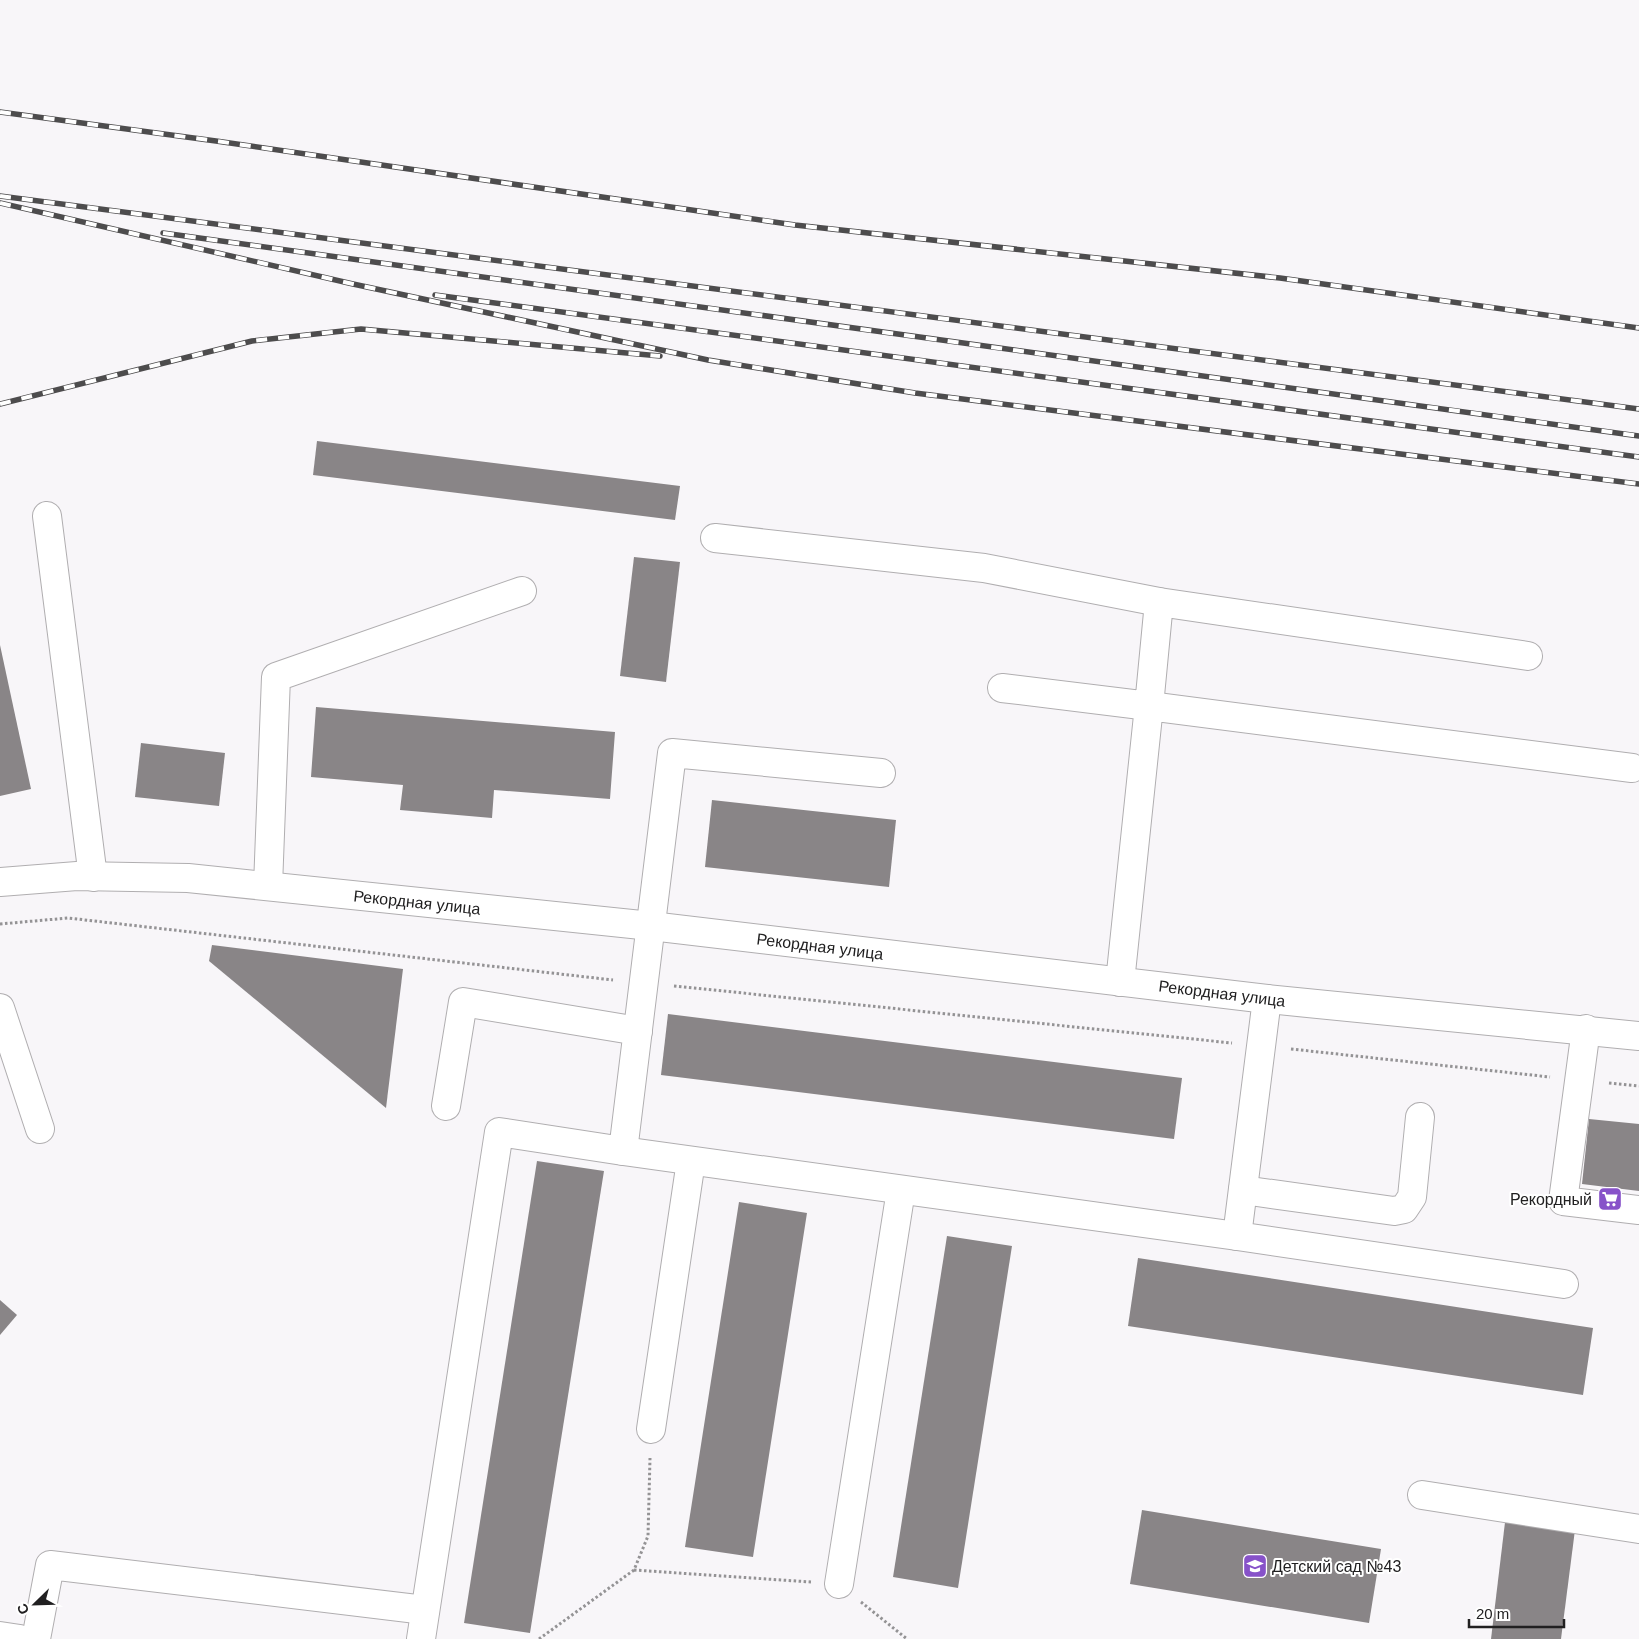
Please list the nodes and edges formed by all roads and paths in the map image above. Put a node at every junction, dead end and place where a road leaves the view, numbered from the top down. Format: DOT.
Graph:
graph roads {
  1 [pos="47,516"];
  2 [pos="715,538"];
  3 [pos="522,591"];
  4 [pos="1159,602"];
  5 [pos="1528,656"];
  6 [pos="1002,688"];
  7 [pos="1149,706"];
  8 [pos="1632,768"];
  9 [pos="881,773"];
  10 [pos="93,876"];
  11 [pos="0,882"];
  12 [pos="268,886"];
  13 [pos="0,924"];
  14 [pos="651,926"];
  15 [pos="1120,982"];
  16 [pos="644,983"];
  17 [pos="1267,999"];
  18 [pos="0,1008"];
  19 [pos="1586,1029"];
  20 [pos="638,1031"];
  21 [pos="1639,1036"];
  22 [pos="1262,1046"];
  23 [pos="1579,1080"];
  24 [pos="1639,1086"];
  25 [pos="446,1106"];
  26 [pos="1420,1117"];
  27 [pos="40,1129"];
  28 [pos="623,1151"];
  29 [pos="691,1161"];
  30 [pos="901,1190"];
  31 [pos="1243,1190"];
  32 [pos="1639,1210"];
  33 [pos="1237,1236"];
  34 [pos="1564,1284"];
  35 [pos="651,1429"];
  36 [pos="1422,1495"];
  37 [pos="1639,1529"];
  38 [pos="634,1570"];
  39 [pos="838,1584"];
  40 [pos="425,1610"];
  41 [pos="0,1636"];
  42 [pos="20,1639"];
  43 [pos="36,1639"];
  44 [pos="421,1639"];
  45 [pos="539,1639"];
  46 [pos="907,1639"];
  1 -- 10 [label="main road"];
  2 -- 4 [label="main road"];
  3 -- 12 [label="main road"];
  4 -- 5 [label="main road"];
  4 -- 7 [label="main road"];
  6 -- 7 [label="main road"];
  7 -- 8 [label="main road"];
  7 -- 15 [label="main road"];
  9 -- 14 [label="main road"];
  10 -- 11 [label="main road, Рекордная улица"];
  10 -- 12 [label="main road, Рекордная улица"];
  12 -- 14 [label="main road, Рекордная улица"];
  13 -- 16 [label="path"];
  14 -- 15 [label="main road, Рекордная улица"];
  14 -- 16 [label="main road"];
  15 -- 17 [label="main road, Рекордная улица"];
  16 -- 20 [label="main road"];
  16 -- 22 [label="path"];
  17 -- 19 [label="main road, Рекордная улица"];
  17 -- 22 [label="main road"];
  18 -- 27 [label="main road"];
  19 -- 21 [label="main road, Рекордная улица"];
  19 -- 23 [label="main road"];
  20 -- 25 [label="main road"];
  20 -- 28 [label="main road"];
  22 -- 23 [label="path"];
  22 -- 31 [label="main road"];
  23 -- 24 [label="path"];
  23 -- 32 [label="main road"];
  26 -- 31 [label="main road"];
  28 -- 29 [label="main road"];
  28 -- 40 [label="main road"];
  29 -- 30 [label="main road"];
  29 -- 35 [label="main road"];
  30 -- 33 [label="main road"];
  30 -- 39 [label="main road"];
  31 -- 33 [label="main road"];
  33 -- 34 [label="main road"];
  35 -- 38 [label="path"];
  36 -- 37 [label="main road"];
  38 -- 39 [label="path"];
  38 -- 45 [label="path"];
  39 -- 46 [label="path"];
  40 -- 43 [label="main road"];
  40 -- 44 [label="main road"];
  41 -- 42 [label="main road"];
}
